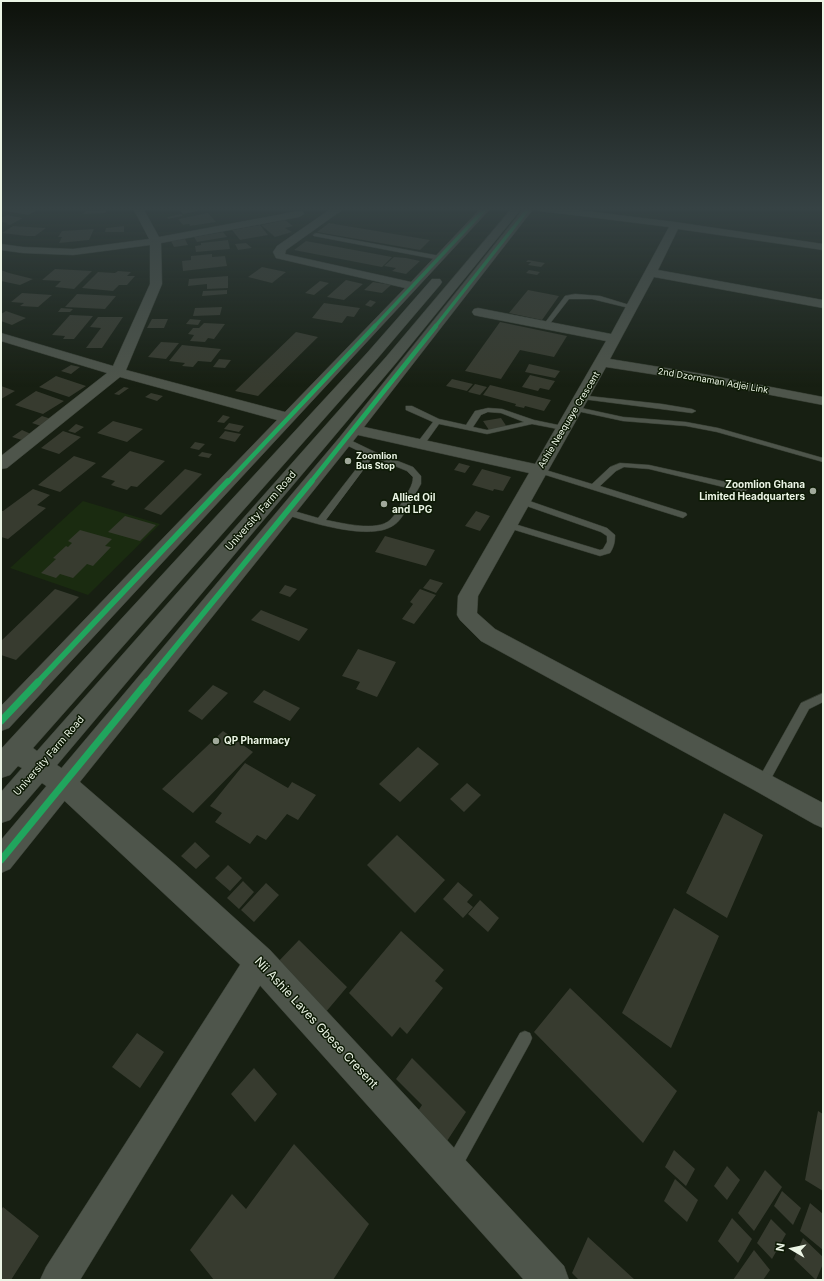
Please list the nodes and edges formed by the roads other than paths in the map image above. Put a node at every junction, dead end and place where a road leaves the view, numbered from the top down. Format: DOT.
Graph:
graph roads {
  1 [pos="156,268"];
  2 [pos="332,268"];
  3 [pos="431,268"];
  4 [pos="449,268"];
  5 [pos="467,268"];
  6 [pos="482,268"];
  7 [pos="655,268"];
  8 [pos="652,273"];
  9 [pos="413,286"];
  10 [pos="823,304"];
  11 [pos="633,307"];
  12 [pos="478,312"];
  13 [pos="546,326"];
  14 [pos="1,337"];
  15 [pos="615,339"];
  16 [pos="603,362"];
  17 [pos="118,372"];
  18 [pos="823,401"];
  19 [pos="579,402"];
  20 [pos="409,408"];
  21 [pos="692,411"];
  22 [pos="288,418"];
  23 [pos="437,421"];
  24 [pos="532,422"];
  25 [pos="468,428"];
  26 [pos="563,428"];
  27 [pos="350,435"];
  28 [pos="421,443"];
  29 [pos="372,454"];
  30 [pos="823,460"];
  31 [pos="1,464"];
  32 [pos="539,470"];
  33 [pos="594,487"];
  34 [pos="744,489"];
  35 [pos="521,501"];
  36 [pos="287,512"];
  37 [pos="683,515"];
  38 [pos="320,522"];
  39 [pos="508,525"];
  40 [pos="823,697"];
  41 [pos="1,721"];
  42 [pos="9,758"];
  43 [pos="52,775"];
  44 [pos="763,782"];
  45 [pos="1,811"];
  46 [pos="823,816"];
  47 [pos="1,860"];
  48 [pos="259,961"];
  49 [pos="525,1038"];
  50 [pos="451,1170"];
  51 [pos="59,1280"];
  52 [pos="550,1280"];
  1 -- 17 [label="street"];
  2 -- 9 [label="street"];
  3 -- 9 [label="street"];
  4 -- 42 [label="street, University Farm Road"];
  5 -- 43 [label="street, University Farm Road"];
  6 -- 27 [label="street"];
  7 -- 8 [label="street, Ashie Neequaye Crescent"];
  8 -- 10 [label="street"];
  8 -- 11 [label="street, Ashie Neequaye Crescent"];
  9 -- 22 [label="street"];
  11 -- 13 [label="lane"];
  11 -- 15 [label="street, Ashie Neequaye Crescent"];
  12 -- 13 [label="street"];
  13 -- 15 [label="street"];
  14 -- 17 [label="street"];
  15 -- 16 [label="street, Ashie Neequaye Crescent"];
  16 -- 18 [label="street, 2nd Dzornaman Adjei Link"];
  16 -- 19 [label="street, Ashie Neequaye Crescent"];
  17 -- 22 [label="street"];
  17 -- 31 [label="street"];
  19 -- 21 [label="lane"];
  19 -- 26 [label="street, Ashie Neequaye Crescent"];
  19 -- 30 [label="lane"];
  20 -- 23 [label="lane"];
  22 -- 41 [label="street"];
  23 -- 25 [label="lane"];
  23 -- 28 [label="lane"];
  24 -- 25 [label="lane"];
  24 -- 25 [label="lane"];
  24 -- 26 [label="lane"];
  26 -- 32 [label="street, Ashie Neequaye Crescent"];
  27 -- 28 [label="street"];
  27 -- 29 [label="lane"];
  27 -- 36 [label="street"];
  28 -- 32 [label="street"];
  29 -- 38 [label="lane"];
  29 -- 38 [label="lane"];
  32 -- 33 [label="lane"];
  32 -- 35 [label="street, Ashie Neequaye Crescent"];
  33 -- 34 [label="lane"];
  33 -- 37 [label="lane"];
  35 -- 39 [label="street, Ashie Neequaye Crescent"];
  35 -- 39 [label="lane"];
  36 -- 38 [label="lane"];
  36 -- 43 [label="street"];
  39 -- 44 [label="street, Ashie Neequaye Crescent"];
  40 -- 44 [label="lane"];
  42 -- 43 [label="street, Nii Ashie Laves Gbese Cresent"];
  43 -- 45 [label="street, University Farm Road"];
  43 -- 47 [label="street"];
  43 -- 48 [label="street, Nii Ashie Laves Gbese Cresent"];
  44 -- 46 [label="street"];
  48 -- 50 [label="street, Nii Ashie Laves Gbese Cresent"];
  48 -- 51 [label="street"];
  49 -- 50 [label="lane"];
  50 -- 52 [label="street, Nii Ashie Laves Gbese Cresent"];
}
